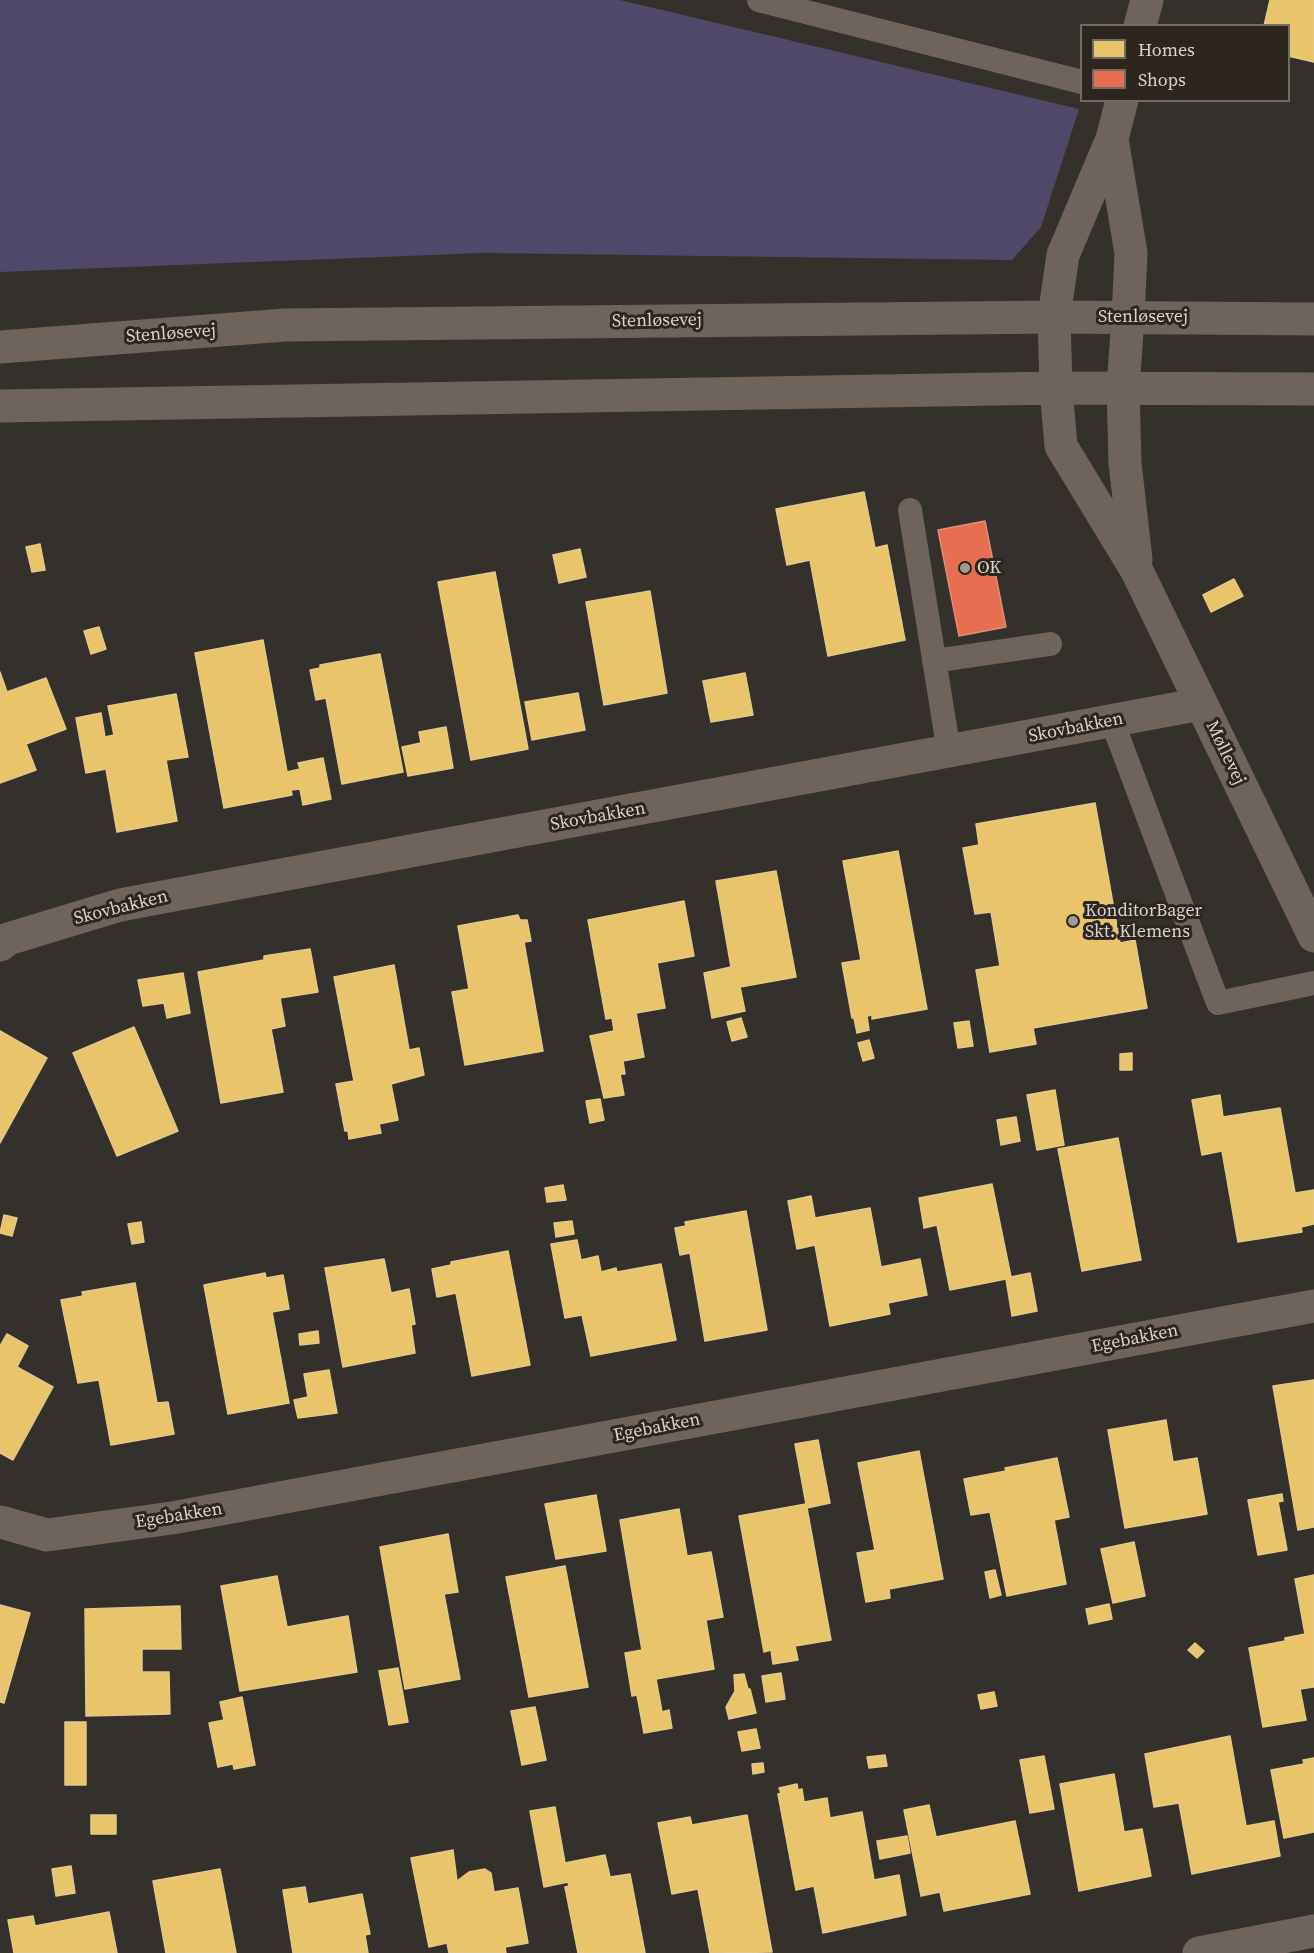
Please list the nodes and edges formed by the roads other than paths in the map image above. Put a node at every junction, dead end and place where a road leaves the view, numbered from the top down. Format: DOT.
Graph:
graph roads {
  1 [pos="759,0"];
  2 [pos="1146,0"];
  3 [pos="1140,24"];
  4 [pos="1080,81"];
  5 [pos="1121,102"];
  6 [pos="1112,139"];
  7 [pos="1054,317"];
  8 [pos="1128,318"];
  9 [pos="1314,319"];
  10 [pos="0,347"];
  11 [pos="1056,388"];
  12 [pos="1123,388"];
  13 [pos="1314,389"];
  14 [pos="0,406"];
  15 [pos="910,510"];
  16 [pos="1137,571"];
  17 [pos="1050,644"];
  18 [pos="934,660"];
  19 [pos="1201,704"];
  20 [pos="1112,722"];
  21 [pos="949,752"];
  22 [pos="1314,936"];
  23 [pos="0,945"];
  24 [pos="1314,983"];
  25 [pos="1314,1306"];
  26 [pos="0,1522"];
  27 [pos="1314,1931"];
  28 [pos="1199,1953"];
  1 -- 4 [label="lane"];
  2 -- 3 [label="street"];
  5 -- 6 [label="street, Møllevej"];
  6 -- 7 [label="street, Møllevej"];
  6 -- 8 [label="street, Møllevej"];
  7 -- 8 [label="street, Stenløsevej"];
  7 -- 10 [label="street, Stenløsevej"];
  7 -- 11 [label="street, Møllevej"];
  8 -- 9 [label="street, Stenløsevej"];
  8 -- 12 [label="street, Møllevej"];
  11 -- 12 [label="street"];
  11 -- 14 [label="street"];
  11 -- 16 [label="street, Møllevej"];
  12 -- 13 [label="street"];
  12 -- 16 [label="street, Møllevej"];
  15 -- 18 [label="lane"];
  16 -- 19 [label="street, Møllevej"];
  17 -- 18 [label="lane"];
  18 -- 21 [label="lane"];
  19 -- 20 [label="street, Skovbakken"];
  19 -- 22 [label="street, Møllevej"];
  20 -- 21 [label="street, Skovbakken"];
  20 -- 24 [label="lane"];
  21 -- 23 [label="street, Skovbakken"];
  25 -- 26 [label="street, Egebakken"];
  27 -- 28 [label="street"];
}
